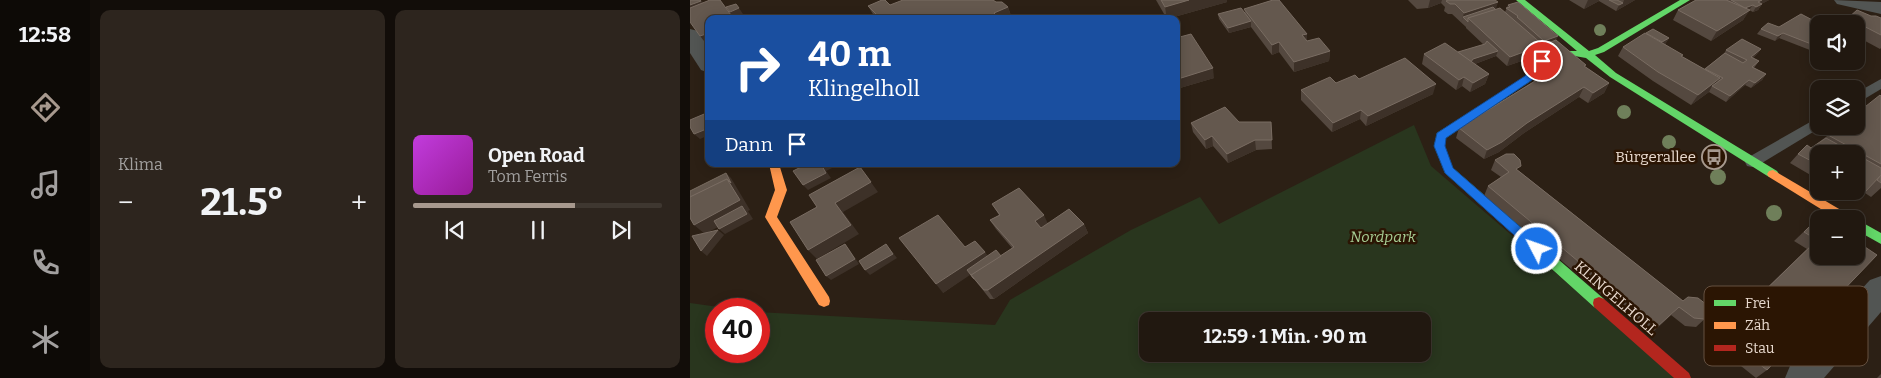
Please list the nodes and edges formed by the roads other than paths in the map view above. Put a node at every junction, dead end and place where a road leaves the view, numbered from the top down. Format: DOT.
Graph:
graph roads {
  1 [pos="1520,0"];
  2 [pos="1686,0"];
  3 [pos="1844,0"];
  4 [pos="1881,8"];
  5 [pos="690,36"];
  6 [pos="1558,55"];
  7 [pos="1586,55"];
  8 [pos="705,59"];
  9 [pos="1542,61"];
  10 [pos="1881,83"];
  11 [pos="1865,93"];
  12 [pos="1810,127"];
  13 [pos="1752,162"];
  14 [pos="775,167"];
  15 [pos="1832,210"];
  16 [pos="1865,229"];
  17 [pos="1881,239"];
  18 [pos="1881,290"];
  19 [pos="824,301"];
  20 [pos="1868,304"];
  21 [pos="1813,366"];
  22 [pos="1684,378"];
  23 [pos="1802,378"];
  1 -- 7 [label="street"];
  2 -- 7 [label="street"];
  3 -- 4 [label="street"];
  5 -- 8 [label="street"];
  6 -- 7 [label="street"];
  7 -- 13 [label="street"];
  9 -- 22 [label="street, KLINGELHOLL"];
  10 -- 11 [label="lane"];
  12 -- 13 [label="lane"];
  13 -- 15 [label="street"];
  14 -- 19 [label="street"];
  16 -- 17 [label="street"];
  18 -- 20 [label="street"];
  21 -- 23 [label="street"];
}
